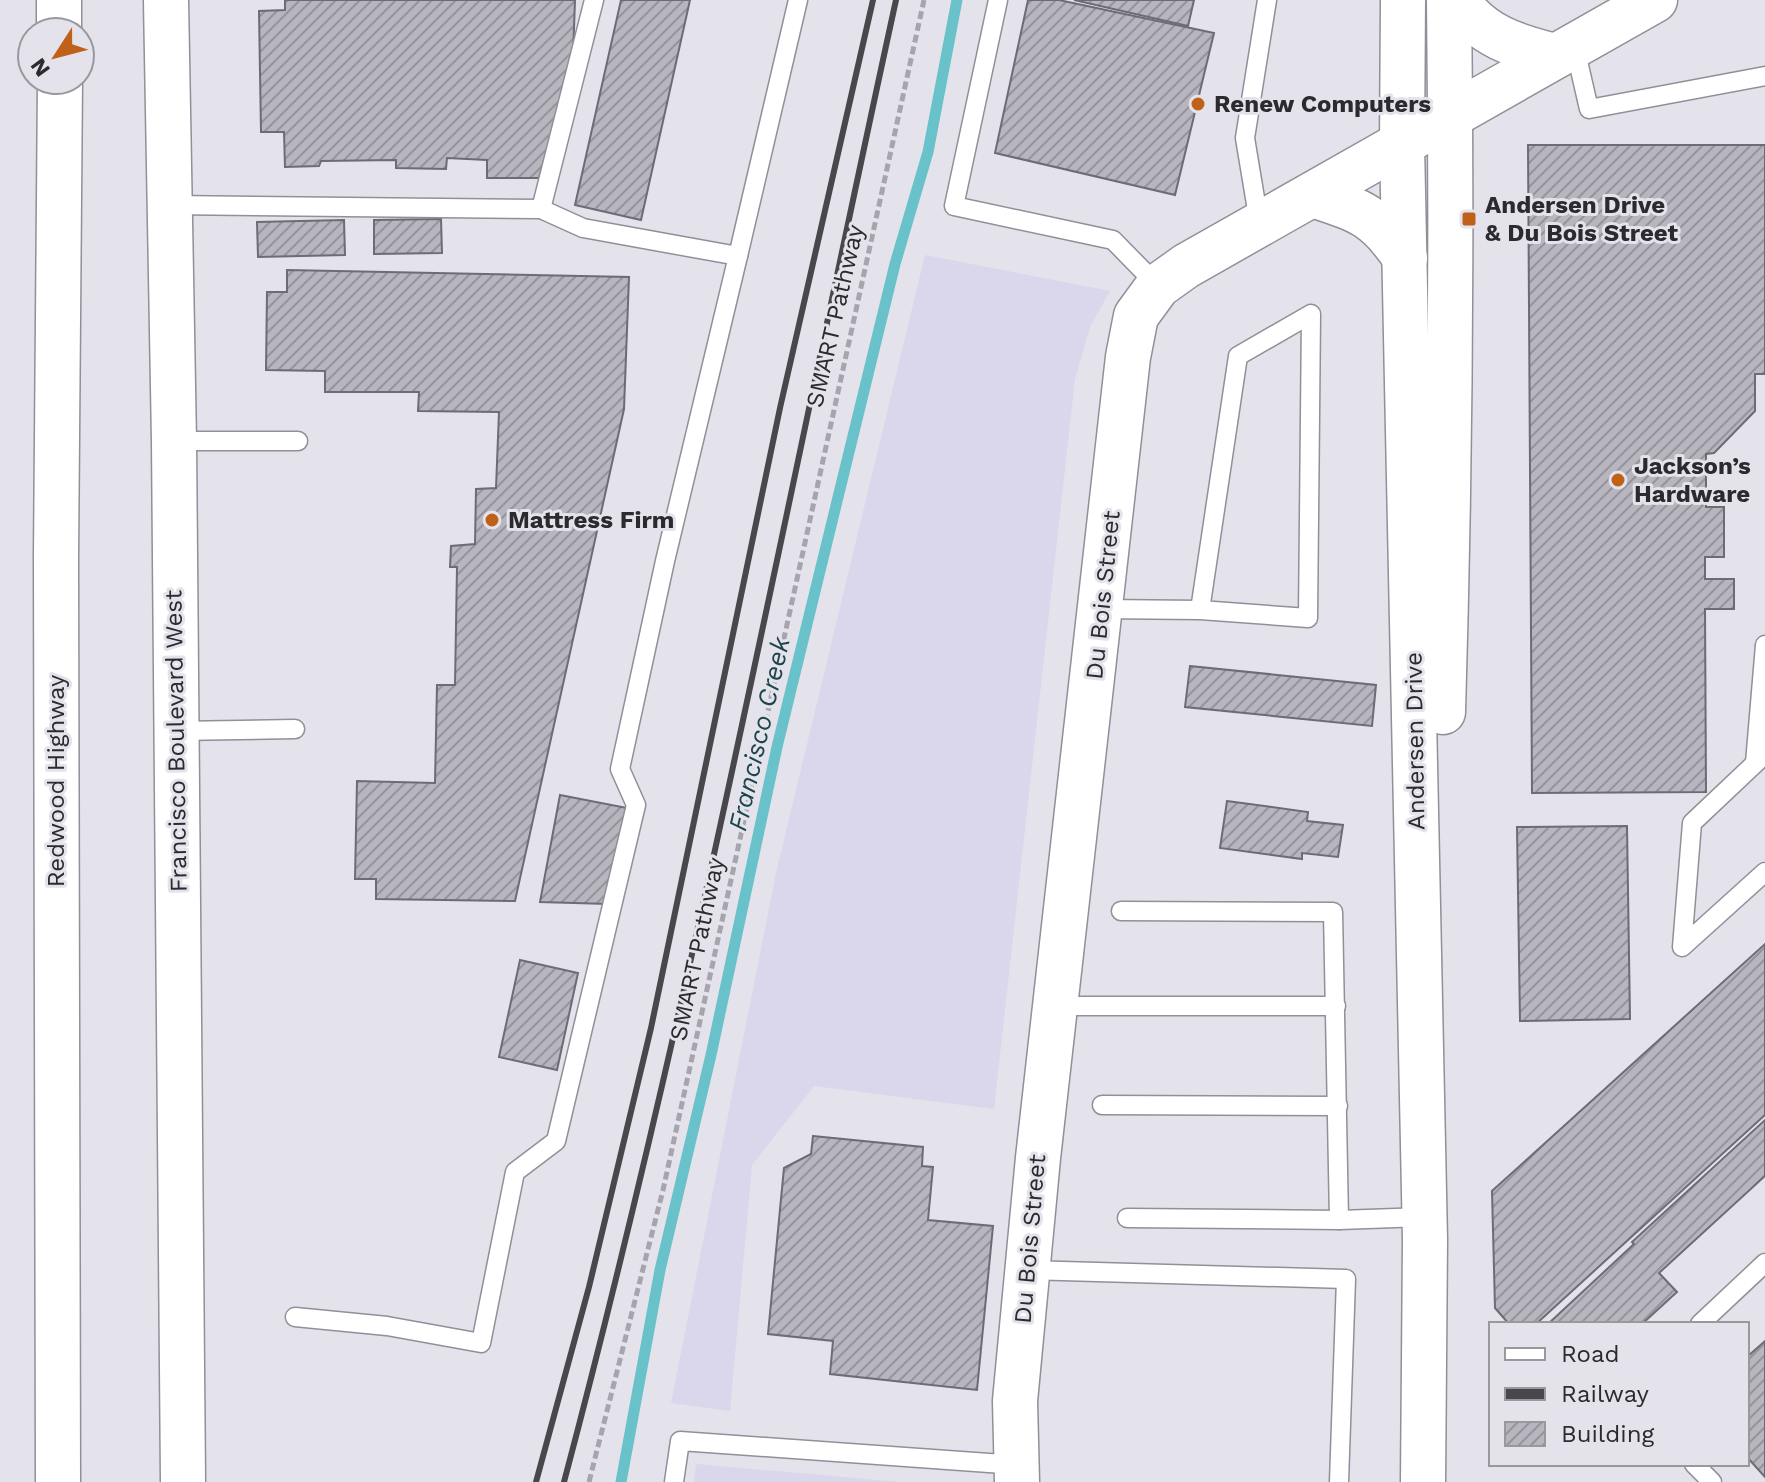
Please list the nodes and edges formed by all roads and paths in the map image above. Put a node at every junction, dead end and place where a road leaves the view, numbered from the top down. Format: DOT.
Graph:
graph roads {
  1 [pos="166,0"];
  2 [pos="594,0"];
  3 [pos="798,0"];
  4 [pos="924,0"];
  5 [pos="998,0"];
  6 [pos="1267,0"];
  7 [pos="1403,0"];
  8 [pos="1449,0"];
  9 [pos="1457,0"];
  10 [pos="1655,0"];
  11 [pos="1564,50"];
  12 [pos="1765,76"];
  13 [pos="60,96"];
  14 [pos="1451,117"];
  15 [pos="1402,145"];
  16 [pos="1313,195"];
  17 [pos="170,205"];
  18 [pos="541,209"];
  19 [pos="1259,225"];
  20 [pos="738,256"];
  21 [pos="1405,258"];
  22 [pos="1158,286"];
  23 [pos="174,441"];
  24 [pos="298,441"];
  25 [pos="1102,609"];
  26 [pos="1200,610"];
  27 [pos="1765,645"];
  28 [pos="295,729"];
  29 [pos="176,731"];
  30 [pos="1760,758"];
  31 [pos="1765,872"];
  32 [pos="1121,911"];
  33 [pos="1054,1006"];
  34 [pos="1336,1006"];
  35 [pos="1102,1105"];
  36 [pos="1338,1106"];
  37 [pos="1424,1217"];
  38 [pos="1127,1218"];
  39 [pos="1339,1220"];
  40 [pos="1765,1263"];
  41 [pos="1027,1270"];
  42 [pos="295,1317"];
  43 [pos="1702,1322"];
  44 [pos="1696,1466"];
  45 [pos="1017,1473"];
  46 [pos="58,1482"];
  47 [pos="183,1482"];
  48 [pos="589,1482"];
  49 [pos="674,1482"];
  50 [pos="1339,1482"];
  51 [pos="1423,1482"];
  52 [pos="1448,1482"];
  53 [pos="1712,1482"];
  1 -- 17 [label="main road, Francisco Boulevard West"];
  2 -- 18 [label="lane"];
  3 -- 20 [label="lane"];
  4 -- 48 [label="path, SMART Pathway"];
  5 -- 22 [label="lane"];
  6 -- 19 [label="lane"];
  7 -- 15 [label="main road, Andersen Drive"];
  8 -- 14 [label="main road, Andersen Drive"];
  9 -- 11 [label="main road"];
  10 -- 11 [label="main road, Du Bois Street"];
  11 -- 12 [label="lane"];
  11 -- 14 [label="main road, Du Bois Street"];
  13 -- 46 [label="main road, Redwood Highway"];
  14 -- 15 [label="main road, Du Bois Street"];
  14 -- 52 [label="main road, Andersen Drive"];
  15 -- 16 [label="main road, Du Bois Street"];
  15 -- 21 [label="main road, Andersen Drive"];
  16 -- 19 [label="main road, Du Bois Street"];
  16 -- 21 [label="main road"];
  17 -- 18 [label="lane"];
  17 -- 23 [label="main road, Francisco Boulevard West"];
  18 -- 20 [label="lane"];
  19 -- 22 [label="main road, Du Bois Street"];
  20 -- 42 [label="lane"];
  21 -- 37 [label="main road, Andersen Drive"];
  22 -- 25 [label="main road, Du Bois Street"];
  23 -- 24 [label="lane"];
  23 -- 29 [label="main road, Francisco Boulevard West"];
  25 -- 26 [label="lane"];
  25 -- 33 [label="main road, Du Bois Street"];
  26 -- 26 [label="lane"];
  27 -- 30 [label="lane"];
  28 -- 29 [label="lane"];
  29 -- 47 [label="main road, Francisco Boulevard West"];
  30 -- 31 [label="lane"];
  32 -- 34 [label="lane"];
  33 -- 34 [label="lane"];
  33 -- 41 [label="main road, Du Bois Street"];
  34 -- 36 [label="lane"];
  35 -- 36 [label="lane"];
  36 -- 39 [label="lane"];
  37 -- 39 [label="lane"];
  37 -- 51 [label="main road, Andersen Drive"];
  38 -- 39 [label="lane"];
  40 -- 43 [label="lane"];
  41 -- 45 [label="main road, Du Bois Street"];
  41 -- 50 [label="lane"];
  44 -- 53 [label="lane"];
  45 -- 49 [label="lane"];
}
